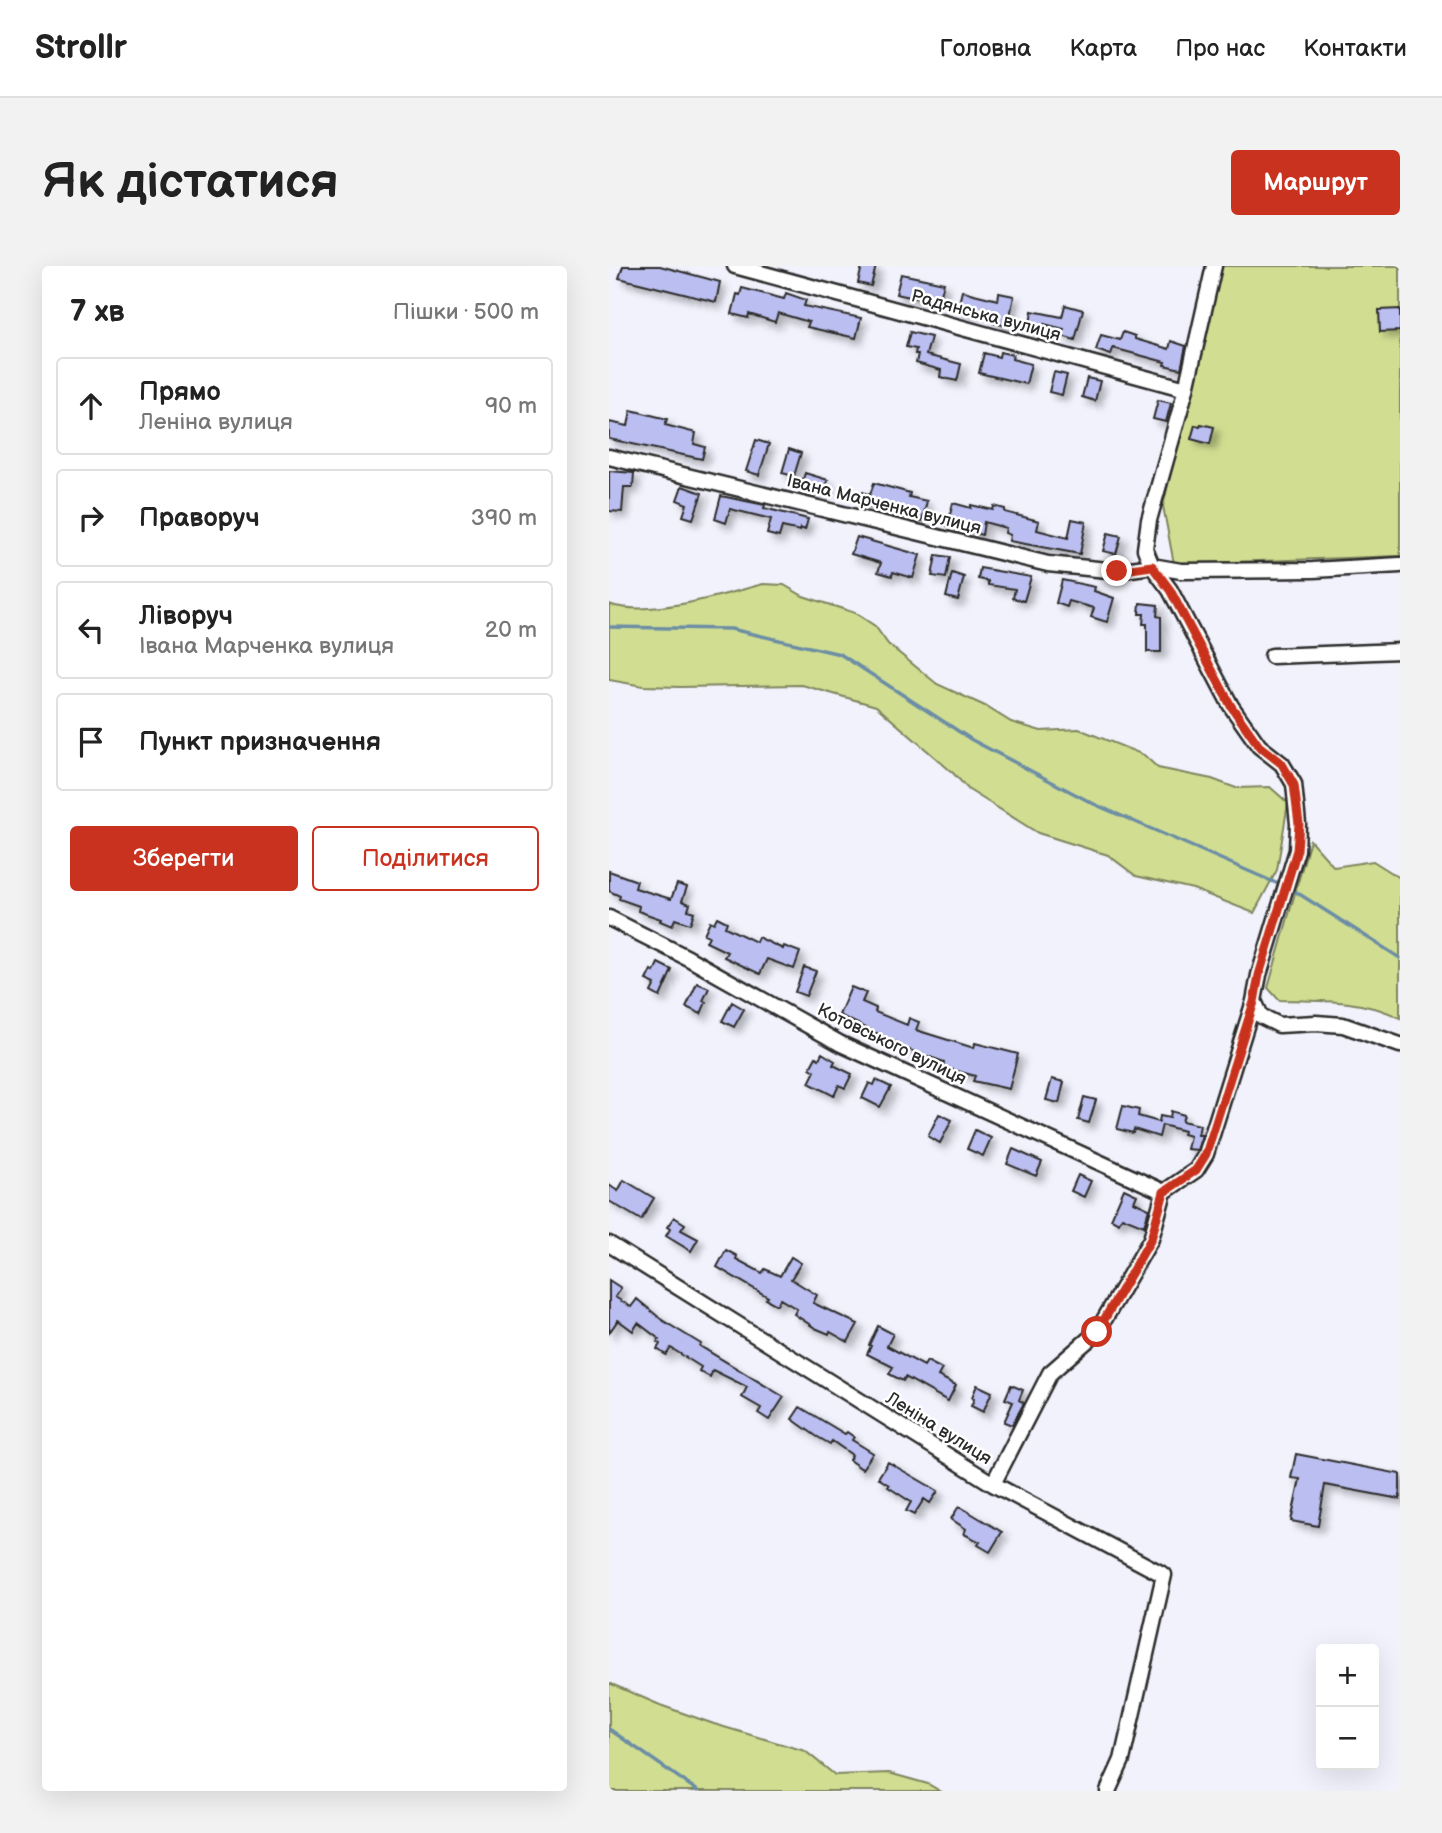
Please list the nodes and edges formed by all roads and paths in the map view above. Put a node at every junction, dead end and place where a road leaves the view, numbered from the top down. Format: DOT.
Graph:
graph roads {
  1 [pos="735,266"];
  2 [pos="1214,266"];
  3 [pos="1186,389"];
  4 [pos="609,457"];
  5 [pos="1400,565"];
  6 [pos="1152,566"];
  7 [pos="1400,652"];
  8 [pos="1272,656"];
  9 [pos="609,918"];
  10 [pos="1254,1002"];
  11 [pos="1400,1045"];
  12 [pos="1164,1192"];
  13 [pos="609,1244"];
  14 [pos="993,1484"];
  15 [pos="1108,1791"];
  1 -- 3 [label="street, Радянська вулиця"];
  2 -- 3 [label="street"];
  3 -- 6 [label="street"];
  4 -- 6 [label="street, Івана Марченка вулиця"];
  5 -- 6 [label="street, Івана Марченка вулиця"];
  6 -- 10 [label="street"];
  7 -- 8 [label="street"];
  9 -- 12 [label="street, Котовського вулиця"];
  10 -- 11 [label="street"];
  10 -- 12 [label="street"];
  12 -- 14 [label="street, Леніна вулиця"];
  13 -- 14 [label="street, Леніна вулиця"];
  14 -- 15 [label="street"];
}
